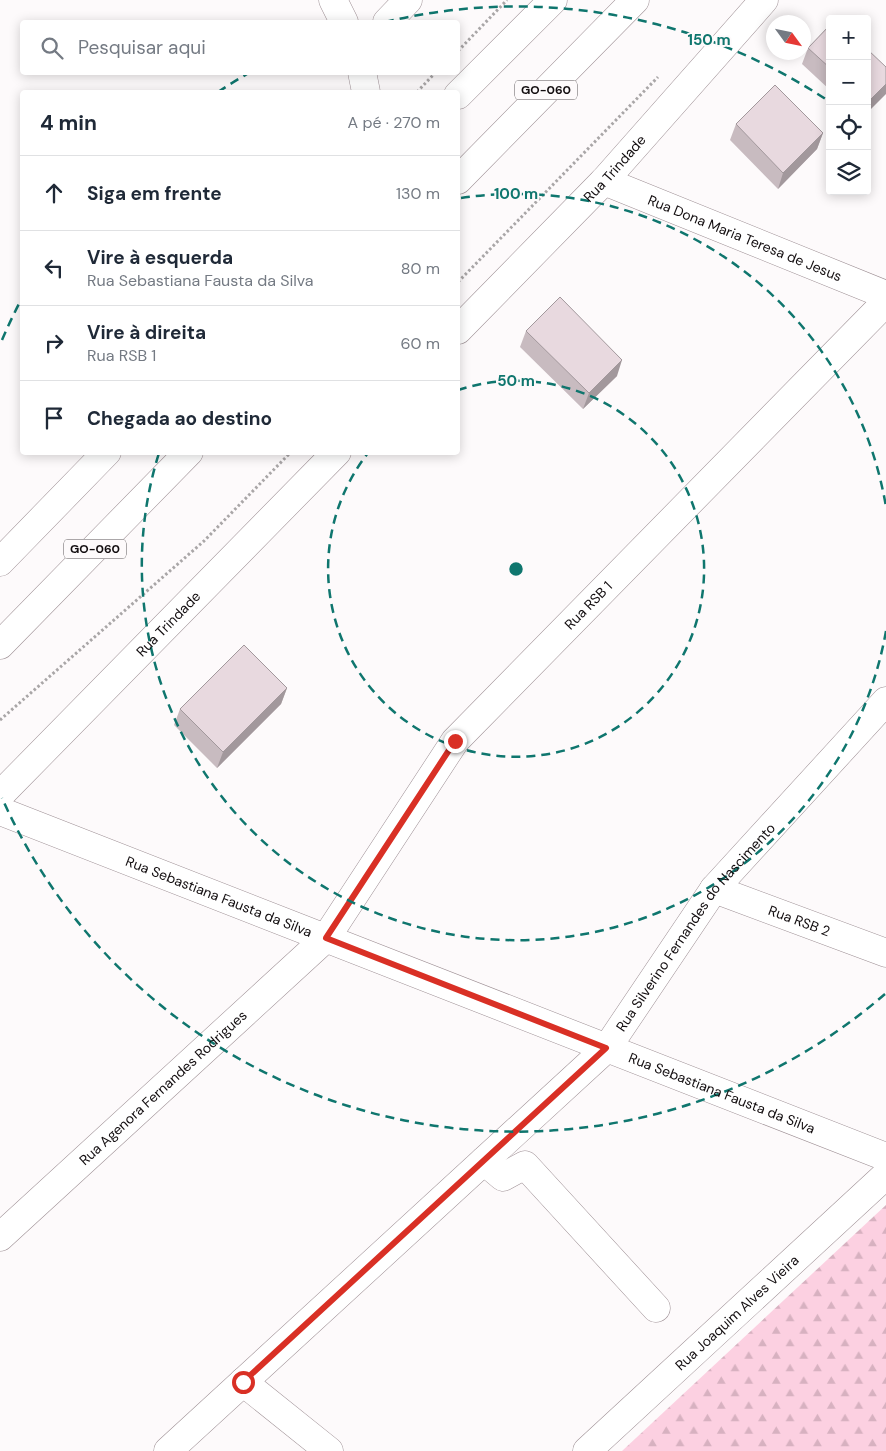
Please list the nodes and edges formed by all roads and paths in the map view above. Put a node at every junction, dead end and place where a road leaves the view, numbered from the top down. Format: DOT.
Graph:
graph roads {
  1 [pos="332,0"];
  2 [pos="408,0"];
  3 [pos="507,0"];
  4 [pos="553,0"];
  5 [pos="635,0"];
  6 [pos="764,0"];
  7 [pos="343,20"];
  8 [pos="389,20"];
  9 [pos="460,49"];
  10 [pos="662,72"];
  11 [pos="363,75"];
  12 [pos="433,75"];
  13 [pos="366,90"];
  14 [pos="419,90"];
  15 [pos="460,93"];
  16 [pos="460,178"];
  17 [pos="604,180"];
  18 [pos="460,280"];
  19 [pos="886,296"];
  20 [pos="886,302"];
  21 [pos="460,328"];
  22 [pos="104,455"];
  23 [pos="186,455"];
  24 [pos="288,455"];
  25 [pos="333,455"];
  26 [pos="0,562"];
  27 [pos="0,645"];
  28 [pos="886,701"];
  29 [pos="0,720"];
  30 [pos="0,794"];
  31 [pos="0,811"];
  32 [pos="714,889"];
  33 [pos="326,938"];
  34 [pos="886,953"];
  35 [pos="606,1048"];
  36 [pos="886,1157"];
  37 [pos="484,1160"];
  38 [pos="886,1175"];
  39 [pos="0,1236"];
  40 [pos="656,1308"];
  41 [pos="243,1382"];
  42 [pos="168,1451"];
  43 [pos="330,1451"];
  44 [pos="587,1451"];
  1 -- 7 [label="street"];
  2 -- 8 [label="street"];
  3 -- 9 [label="path"];
  4 -- 15 [label="street"];
  5 -- 16 [label="street, GO-060 / GO-060"];
  6 -- 17 [label="street, Rua Trindade"];
  10 -- 18 [label="path"];
  11 -- 13 [label="street"];
  12 -- 14 [label="path"];
  17 -- 19 [label="street, Rua Dona Maria Teresa de Jesus"];
  17 -- 21 [label="street, Rua Trindade"];
  20 -- 33 [label="street, Rua RSB 1"];
  22 -- 26 [label="street"];
  23 -- 27 [label="street, GO-060 / GO-060"];
  24 -- 29 [label="path"];
  25 -- 30 [label="street, Rua Trindade"];
  28 -- 32 [label="street, Rua Silverino Fernandes do Nascimento"];
  31 -- 33 [label="street, Rua Sebastiana Fausta da Silva"];
  32 -- 34 [label="street, Rua RSB 2"];
  32 -- 35 [label="street, Rua Silverino Fernandes do Nascimento"];
  33 -- 35 [label="street, Rua Sebastiana Fausta da Silva"];
  33 -- 39 [label="street, Rua Agenora Fernandes Rodrigues"];
  35 -- 36 [label="street, Rua Sebastiana Fausta da Silva"];
  35 -- 37 [label="street, Rua Silverino Fernandes do Nascimento"];
  37 -- 40 [label="street"];
  37 -- 41 [label="street, Rua Silverino Fernandes do Nascimento"];
  38 -- 44 [label="street, Rua Joaquim Alves Vieira"];
  41 -- 42 [label="street, Rua Silverino Fernandes do Nascimento"];
  41 -- 43 [label="street"];
}
